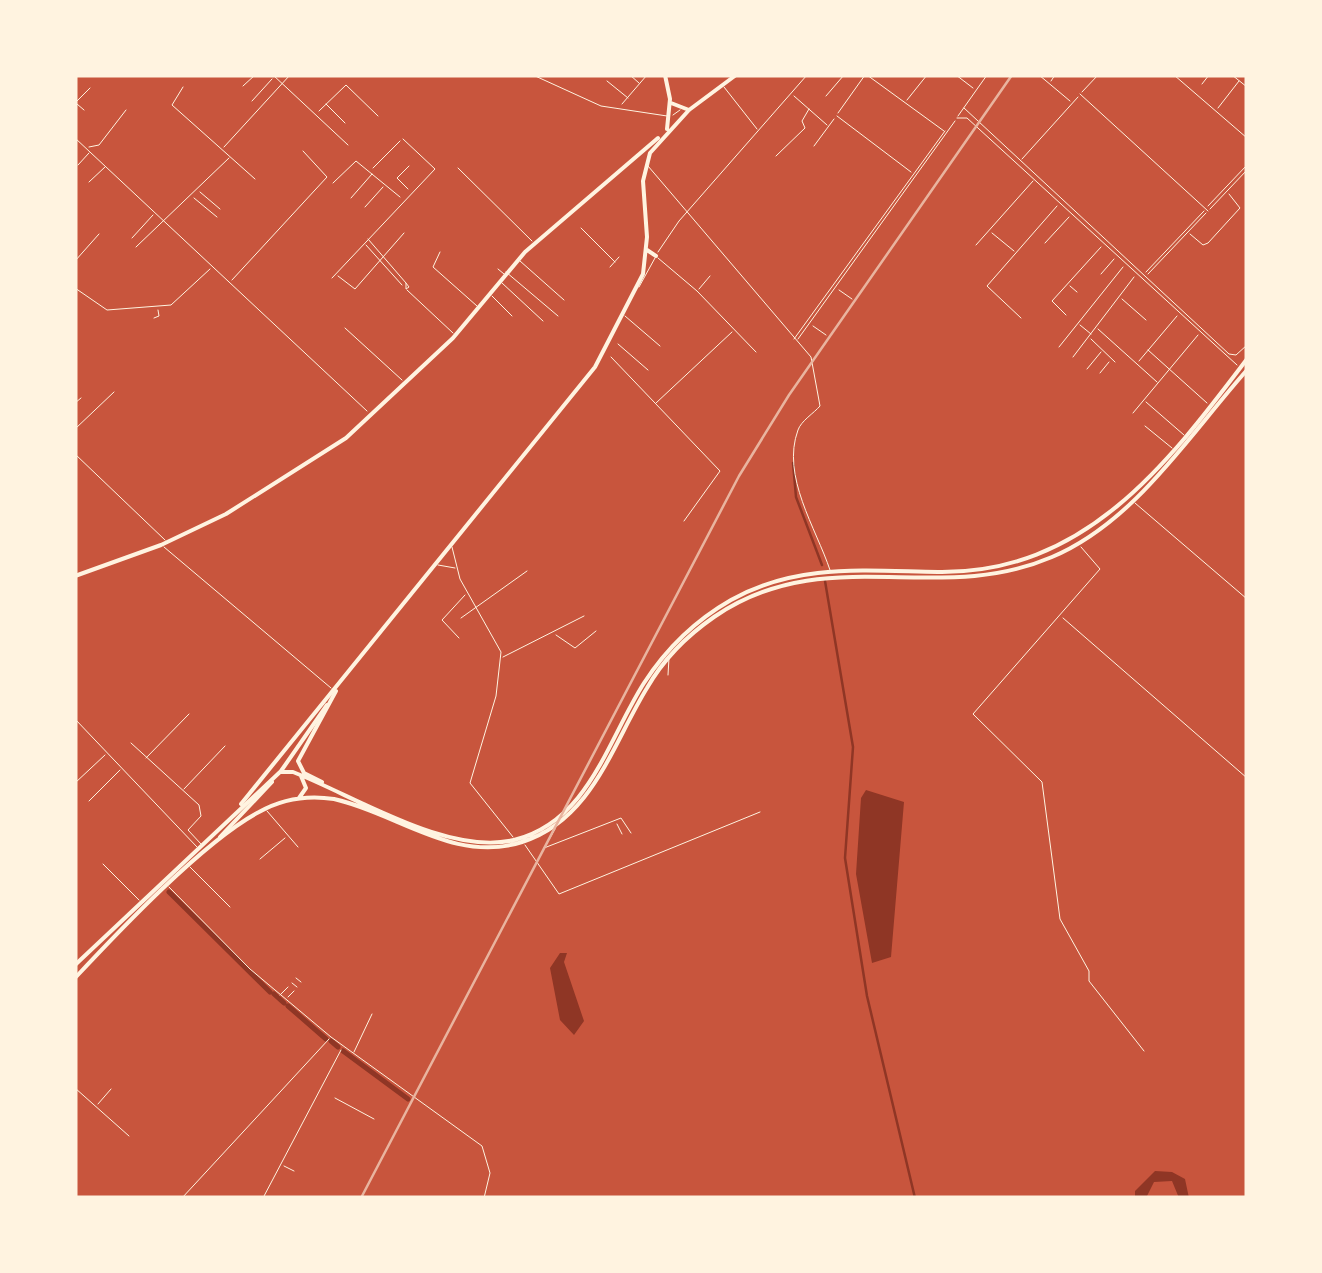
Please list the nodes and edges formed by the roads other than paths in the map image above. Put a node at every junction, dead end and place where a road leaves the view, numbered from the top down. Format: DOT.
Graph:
graph roads {
  1 [pos="254,75"];
  2 [pos="290,75"];
  3 [pos="532,75"];
  4 [pos="630,75"];
  5 [pos="647,75"];
  6 [pos="665,75"];
  7 [pos="736,75"];
  8 [pos="807,75"];
  9 [pos="844,75"];
  10 [pos="866,75"];
  11 [pos="927,75"];
  12 [pos="956,75"];
  13 [pos="987,75"];
  14 [pos="1039,75"];
  15 [pos="1056,75"];
  16 [pos="1098,75"];
  17 [pos="1174,75"];
  18 [pos="1186,75"];
  19 [pos="1209,75"];
  20 [pos="1232,75"];
  21 [pos="274,76"];
  22 [pos="1239,80"];
  23 [pos="607,81"];
  24 [pos="1181,81"];
  25 [pos="282,83"];
  26 [pos="640,83"];
  27 [pos="1048,83"];
  28 [pos="1202,84"];
  29 [pos="722,85"];
  30 [pos="182,86"];
  31 [pos="244,86"];
  32 [pos="1247,86"];
  33 [pos="90,88"];
  34 [pos="976,90"];
  35 [pos="792,94"];
  36 [pos="1080,94"];
  37 [pos="826,96"];
  38 [pos="628,98"];
  39 [pos="670,99"];
  40 [pos="252,100"];
  41 [pos="75,102"];
  42 [pos="905,103"];
  43 [pos="1072,103"];
  44 [pos="326,104"];
  45 [pos="622,104"];
  46 [pos="964,108"];
  47 [pos="809,109"];
  48 [pos="84,110"];
  49 [pos="126,110"];
  50 [pos="680,110"];
  51 [pos="689,110"];
  52 [pos="1216,110"];
  53 [pos="316,113"];
  54 [pos="378,116"];
  55 [pos="670,116"];
  56 [pos="836,116"];
  57 [pos="957,118"];
  58 [pos="344,123"];
  59 [pos="828,126"];
  60 [pos="759,131"];
  61 [pos="946,132"];
  62 [pos="665,133"];
  63 [pos="396,134"];
  64 [pos="75,138"];
  65 [pos="1247,138"];
  66 [pos="402,139"];
  67 [pos="348,145"];
  68 [pos="814,146"];
  69 [pos="86,148"];
  70 [pos="222,148"];
  71 [pos="303,151"];
  72 [pos="90,152"];
  73 [pos="638,155"];
  74 [pos="231,156"];
  75 [pos="776,156"];
  76 [pos="646,162"];
  77 [pos="1020,162"];
  78 [pos="78,165"];
  79 [pos="106,166"];
  80 [pos="410,166"];
  81 [pos="1016,166"];
  82 [pos="1247,167"];
  83 [pos="458,168"];
  84 [pos="372,172"];
  85 [pos="914,174"];
  86 [pos="255,180"];
  87 [pos="1033,181"];
  88 [pos="89,182"];
  89 [pos="333,183"];
  90 [pos="386,185"];
  91 [pos="198,190"];
  92 [pos="410,191"];
  93 [pos="1226,191"];
  94 [pos="192,196"];
  95 [pos="351,198"];
  96 [pos="402,200"];
  97 [pos="1062,200"];
  98 [pos="1059,204"];
  99 [pos="365,207"];
  100 [pos="220,209"];
  101 [pos="1206,210"];
  102 [pos="688,211"];
  103 [pos="155,213"];
  104 [pos="1071,215"];
  105 [pos="217,217"];
  106 [pos="164,222"];
  107 [pos="581,228"];
  108 [pos="989,231"];
  109 [pos="1188,232"];
  110 [pos="404,233"];
  111 [pos="99,234"];
  112 [pos="132,238"];
  113 [pos="368,239"];
  114 [pos="1106,241"];
  115 [pos="364,243"];
  116 [pos="371,243"];
  117 [pos="534,243"];
  118 [pos="1046,243"];
  119 [pos="1103,244"];
  120 [pos="976,245"];
  121 [pos="136,247"];
  122 [pos="367,247"];
  123 [pos="647,250"];
  124 [pos="440,252"];
  125 [pos="1016,253"];
  126 [pos="656,256"];
  127 [pos="1116,256"];
  128 [pos="380,258"];
  129 [pos="619,258"];
  130 [pos="518,259"];
  131 [pos="75,260"];
  132 [pos="614,262"];
  133 [pos="1125,264"];
  134 [pos="212,267"];
  135 [pos="610,268"];
  136 [pos="498,269"];
  137 [pos="505,273"];
  138 [pos="336,274"];
  139 [pos="1101,274"];
  140 [pos="1136,274"];
  141 [pos="710,276"];
  142 [pos="1143,277"];
  143 [pos="332,278"];
  144 [pos="499,280"];
  145 [pos="230,282"];
  146 [pos="1068,284"];
  147 [pos="639,287"];
  148 [pos="75,288"];
  149 [pos="836,289"];
  150 [pos="697,291"];
  151 [pos="1077,292"];
  152 [pos="490,294"];
  153 [pos="1120,296"];
  154 [pos="852,299"];
  155 [pos="564,300"];
  156 [pos="157,306"];
  157 [pos="480,308"];
  158 [pos="1180,311"];
  159 [pos="1066,315"];
  160 [pos="512,316"];
  161 [pos="558,316"];
  162 [pos="625,316"];
  163 [pos="154,318"];
  164 [pos="1021,318"];
  165 [pos="1146,320"];
  166 [pos="543,321"];
  167 [pos="810,324"];
  168 [pos="1077,324"];
  169 [pos="1096,327"];
  170 [pos="346,328"];
  171 [pos="734,330"];
  172 [pos="1200,332"];
  173 [pos="456,335"];
  174 [pos="826,335"];
  175 [pos="1090,335"];
  176 [pos="795,340"];
  177 [pos="618,344"];
  178 [pos="304,345"];
  179 [pos="1247,345"];
  180 [pos="660,346"];
  181 [pos="1058,347"];
  182 [pos="300,350"];
  183 [pos="1102,350"];
  184 [pos="1148,350"];
  185 [pos="756,352"];
  186 [pos="612,357"];
  187 [pos="1072,357"];
  188 [pos="1111,360"];
  189 [pos="1247,360"];
  190 [pos="1115,362"];
  191 [pos="1136,364"];
  192 [pos="1087,369"];
  193 [pos="1169,369"];
  194 [pos="648,370"];
  195 [pos="1100,372"];
  196 [pos="1244,372"];
  197 [pos="1158,383"];
  198 [pos="407,384"];
  199 [pos="114,392"];
  200 [pos="82,398"];
  201 [pos="1144,400"];
  202 [pos="75,403"];
  203 [pos="656,403"];
  204 [pos="1209,405"];
  205 [pos="1133,413"];
  206 [pos="373,417"];
  207 [pos="1145,426"];
  208 [pos="75,429"];
  209 [pos="1184,434"];
  210 [pos="1172,448"];
  211 [pos="75,454"];
  212 [pos="1132,501"];
  213 [pos="684,521"];
  214 [pos="164,544"];
  215 [pos="1078,544"];
  216 [pos="452,548"];
  217 [pos="438,565"];
  218 [pos="456,568"];
  219 [pos="526,571"];
  220 [pos="828,572"];
  221 [pos="813,575"];
  222 [pos="75,576"];
  223 [pos="467,592"];
  224 [pos="1246,597"];
  225 [pos="476,607"];
  226 [pos="584,616"];
  227 [pos="1061,616"];
  228 [pos="461,618"];
  229 [pos="596,631"];
  230 [pos="553,633"];
  231 [pos="459,638"];
  232 [pos="670,657"];
  233 [pos="500,658"];
  234 [pos="654,677"];
  235 [pos="336,690"];
  236 [pos="190,714"];
  237 [pos="75,719"];
  238 [pos="132,744"];
  239 [pos="226,746"];
  240 [pos="107,752"];
  241 [pos="146,758"];
  242 [pos="122,768"];
  243 [pos="299,774"];
  244 [pos="1247,778"];
  245 [pos="75,783"];
  246 [pos="330,788"];
  247 [pos="182,792"];
  248 [pos="295,799"];
  249 [pos="89,801"];
  250 [pos="241,804"];
  251 [pos="265,808"];
  252 [pos="760,812"];
  253 [pos="615,821"];
  254 [pos="556,826"];
  255 [pos="631,833"];
  256 [pos="622,834"];
  257 [pos="287,836"];
  258 [pos="515,840"];
  259 [pos="523,842"];
  260 [pos="215,844"];
  261 [pos="199,846"];
  262 [pos="298,847"];
  263 [pos="260,858"];
  264 [pos="103,864"];
  265 [pos="190,868"];
  266 [pos="168,887"];
  267 [pos="139,900"];
  268 [pos="230,907"];
  269 [pos="75,965"];
  270 [pos="75,978"];
  271 [pos="296,978"];
  272 [pos="301,982"];
  273 [pos="292,983"];
  274 [pos="297,987"];
  275 [pos="280,995"];
  276 [pos="286,1000"];
  277 [pos="372,1014"];
  278 [pos="331,1038"];
  279 [pos="342,1047"];
  280 [pos="1144,1051"];
  281 [pos="352,1055"];
  282 [pos="75,1088"];
  283 [pos="111,1089"];
  284 [pos="335,1098"];
  285 [pos="96,1106"];
  286 [pos="374,1119"];
  287 [pos="129,1136"];
  288 [pos="282,1164"];
  289 [pos="294,1171"];
  290 [pos="182,1198"];
  291 [pos="264,1198"];
  292 [pos="484,1198"];
  1 -- 31 [label="street"];
  2 -- 25 [label="street"];
  3 -- 55 [label="street"];
  4 -- 26 [label="street"];
  5 -- 26 [label="street"];
  6 -- 39 [label="main road"];
  7 -- 29 [label="main road"];
  8 -- 35 [label="street"];
  9 -- 37 [label="street"];
  10 -- 42 [label="street"];
  10 -- 56 [label="street"];
  11 -- 42 [label="street"];
  12 -- 34 [label="street"];
  13 -- 34 [label="street"];
  14 -- 27 [label="street"];
  15 -- 27 [label="street"];
  16 -- 36 [label="street"];
  17 -- 24 [label="street"];
  18 -- 24 [label="street"];
  19 -- 28 [label="street"];
  20 -- 22 [label="street"];
  21 -- 25 [label="street"];
  21 -- 40 [label="street"];
  22 -- 32 [label="street"];
  22 -- 52 [label="street"];
  23 -- 38 [label="street"];
  24 -- 52 [label="street"];
  25 -- 53 [label="street"];
  25 -- 70 [label="street"];
  26 -- 38 [label="street"];
  27 -- 43 [label="street"];
  29 -- 51 [label="main road"];
  29 -- 60 [label="street"];
  30 -- 70 [label="street"];
  33 -- 41 [label="street"];
  34 -- 46 [label="street"];
  35 -- 47 [label="street"];
  35 -- 60 [label="street"];
  36 -- 43 [label="street"];
  36 -- 101 [label="street"];
  38 -- 45 [label="street"];
  39 -- 50 [label="main road"];
  39 -- 55 [label="main road"];
  41 -- 48 [label="street"];
  42 -- 61 [label="street"];
  43 -- 77 [label="street"];
  44 -- 53 [label="street"];
  44 -- 54 [label="street"];
  44 -- 58 [label="street"];
  46 -- 57 [label="street"];
  46 -- 77 [label="street"];
  47 -- 59 [label="street"];
  47 -- 75 [label="street"];
  49 -- 69 [label="street"];
  50 -- 51 [label="main road"];
  50 -- 55 [label="street"];
  51 -- 62 [label="main road"];
  52 -- 65 [label="street"];
  53 -- 67 [label="street"];
  55 -- 62 [label="main road"];
  56 -- 59 [label="street"];
  56 -- 85 [label="street"];
  57 -- 61 [label="street"];
  57 -- 81 [label="street"];
  59 -- 68 [label="street"];
  60 -- 102 [label="street"];
  61 -- 85 [label="street"];
  61 -- 149 [label="street"];
  62 -- 73 [label="main road"];
  62 -- 76 [label="main road"];
  63 -- 66 [label="street"];
  64 -- 69 [label="street"];
  66 -- 84 [label="street"];
  66 -- 92 [label="street"];
  69 -- 72 [label="street"];
  70 -- 74 [label="street"];
  71 -- 145 [label="street"];
  72 -- 78 [label="street"];
  72 -- 79 [label="street"];
  73 -- 76 [label="main road"];
  73 -- 117 [label="main road"];
  74 -- 86 [label="street"];
  74 -- 91 [label="street"];
  76 -- 102 [label="street"];
  76 -- 123 [label="main road"];
  77 -- 81 [label="street"];
  77 -- 97 [label="street"];
  79 -- 88 [label="street"];
  79 -- 103 [label="street"];
  80 -- 92 [label="street"];
  81 -- 87 [label="street"];
  82 -- 93 [label="street"];
  82 -- 101 [label="street"];
  83 -- 117 [label="street"];
  84 -- 89 [label="street"];
  84 -- 90 [label="street"];
  84 -- 95 [label="street"];
  85 -- 176 [label="street"];
  87 -- 98 [label="street"];
  87 -- 108 [label="street"];
  90 -- 96 [label="street"];
  90 -- 99 [label="street"];
  91 -- 94 [label="street"];
  91 -- 100 [label="street"];
  92 -- 96 [label="street"];
  93 -- 101 [label="street"];
  93 -- 109 [label="street"];
  94 -- 105 [label="street"];
  94 -- 106 [label="street"];
  96 -- 113 [label="street"];
  97 -- 98 [label="street"];
  97 -- 114 [label="street"];
  98 -- 104 [label="street"];
  98 -- 125 [label="street"];
  101 -- 109 [label="street"];
  101 -- 142 [label="street"];
  102 -- 126 [label="street"];
  102 -- 176 [label="street"];
  103 -- 106 [label="street"];
  103 -- 112 [label="street"];
  104 -- 118 [label="street"];
  104 -- 119 [label="street"];
  106 -- 121 [label="street"];
  106 -- 134 [label="street"];
  107 -- 132 [label="street"];
  108 -- 120 [label="street"];
  108 -- 125 [label="street"];
  109 -- 142 [label="street"];
  110 -- 128 [label="street"];
  111 -- 131 [label="street"];
  113 -- 115 [label="street"];
  113 -- 116 [label="street"];
  114 -- 119 [label="street"];
  114 -- 142 [label="street"];
  115 -- 122 [label="street"];
  115 -- 138 [label="street"];
  116 -- 122 [label="street"];
  116 -- 128 [label="street"];
  117 -- 130 [label="main road"];
  119 -- 127 [label="street"];
  119 -- 146 [label="street"];
  122 -- 128 [label="street"];
  123 -- 126 [label="main road"];
  123 -- 147 [label="main road"];
  124 -- 157 [label="street"];
  125 -- 164 [label="street"];
  126 -- 147 [label="street"];
  126 -- 150 [label="street"];
  127 -- 133 [label="street"];
  127 -- 139 [label="street"];
  128 -- 138 [label="street"];
  128 -- 173 [label="street"];
  129 -- 132 [label="street"];
  130 -- 137 [label="main road"];
  130 -- 155 [label="street"];
  132 -- 135 [label="street"];
  133 -- 140 [label="street"];
  133 -- 168 [label="street"];
  134 -- 145 [label="street"];
  134 -- 156 [label="street"];
  136 -- 137 [label="street"];
  137 -- 144 [label="main road"];
  137 -- 161 [label="street"];
  138 -- 143 [label="street"];
  140 -- 142 [label="street"];
  140 -- 153 [label="street"];
  141 -- 150 [label="street"];
  142 -- 158 [label="street"];
  144 -- 152 [label="main road"];
  144 -- 166 [label="street"];
  145 -- 182 [label="street"];
  146 -- 151 [label="street"];
  146 -- 159 [label="street"];
  147 -- 162 [label="main road"];
  148 -- 156 [label="street"];
  149 -- 154 [label="street"];
  149 -- 167 [label="street"];
  150 -- 171 [label="street"];
  152 -- 157 [label="main road"];
  152 -- 160 [label="street"];
  153 -- 165 [label="street"];
  153 -- 169 [label="street"];
  156 -- 163 [label="street"];
  157 -- 173 [label="main road"];
  158 -- 172 [label="street"];
  158 -- 179 [label="street"];
  158 -- 184 [label="street"];
  162 -- 180 [label="street"];
  162 -- 216 [label="main road"];
  167 -- 174 [label="street"];
  167 -- 176 [label="street"];
  168 -- 175 [label="street"];
  168 -- 181 [label="street"];
  169 -- 175 [label="street"];
  169 -- 191 [label="street"];
  170 -- 198 [label="street"];
  171 -- 185 [label="street"];
  171 -- 203 [label="street"];
  172 -- 193 [label="street"];
  172 -- 196 [label="street"];
  173 -- 198 [label="main road"];
  175 -- 183 [label="street"];
  175 -- 187 [label="street"];
  176 -- 220 [label="street"];
  177 -- 194 [label="street"];
  178 -- 182 [label="street"];
  182 -- 206 [label="street"];
  183 -- 188 [label="street"];
  183 -- 192 [label="street"];
  184 -- 191 [label="street"];
  184 -- 193 [label="street"];
  186 -- 203 [label="street"];
  188 -- 190 [label="street"];
  188 -- 195 [label="street"];
  189 -- 196 [label="main road"];
  191 -- 197 [label="street"];
  193 -- 197 [label="street"];
  193 -- 204 [label="street"];
  196 -- 204 [label="main road"];
  196 -- 212 [label="main road"];
  197 -- 201 [label="street"];
  198 -- 206 [label="main road"];
  199 -- 208 [label="street"];
  200 -- 202 [label="street"];
  201 -- 205 [label="street"];
  201 -- 209 [label="street"];
  203 -- 213 [label="street"];
  204 -- 209 [label="main road"];
  206 -- 214 [label="main road"];
  207 -- 210 [label="street"];
  209 -- 210 [label="main road"];
  210 -- 220 [label="main road"];
  211 -- 214 [label="street"];
  212 -- 215 [label="main road"];
  212 -- 224 [label="street"];
  214 -- 222 [label="main road"];
  214 -- 235 [label="street"];
  215 -- 220 [label="main road"];
  215 -- 227 [label="street"];
  216 -- 217 [label="main road"];
  216 -- 218 [label="street"];
  217 -- 218 [label="street"];
  217 -- 235 [label="main road"];
  218 -- 223 [label="street"];
  219 -- 225 [label="street"];
  220 -- 221 [label="main road"];
  221 -- 232 [label="main road"];
  221 -- 258 [label="main road"];
  223 -- 225 [label="street"];
  223 -- 231 [label="street"];
  225 -- 228 [label="street"];
  225 -- 233 [label="street"];
  226 -- 230 [label="street"];
  227 -- 244 [label="street"];
  227 -- 280 [label="street"];
  229 -- 230 [label="street"];
  230 -- 233 [label="street"];
  232 -- 234 [label="main road"];
  232 -- 234 [label="street"];
  233 -- 258 [label="street"];
  234 -- 254 [label="main road"];
  235 -- 246 [label="main road"];
  235 -- 250 [label="main road"];
  235 -- 260 [label="main road"];
  236 -- 241 [label="street"];
  237 -- 240 [label="street"];
  238 -- 241 [label="street"];
  239 -- 247 [label="street"];
  240 -- 242 [label="street"];
  240 -- 245 [label="street"];
  241 -- 247 [label="street"];
  242 -- 249 [label="street"];
  242 -- 261 [label="street"];
  243 -- 246 [label="main road"];
  243 -- 248 [label="main road"];
  243 -- 250 [label="main road"];
  246 -- 258 [label="main road"];
  247 -- 261 [label="street"];
  248 -- 251 [label="main road"];
  248 -- 259 [label="main road"];
  250 -- 261 [label="main road"];
  251 -- 257 [label="street"];
  251 -- 260 [label="main road"];
  252 -- 259 [label="street"];
  253 -- 254 [label="street"];
  253 -- 255 [label="street"];
  253 -- 256 [label="street"];
  254 -- 259 [label="main road"];
  257 -- 262 [label="street"];
  257 -- 263 [label="street"];
  260 -- 265 [label="main road"];
  261 -- 267 [label="main road"];
  264 -- 267 [label="street"];
  265 -- 266 [label="main road"];
  265 -- 268 [label="street"];
  266 -- 270 [label="main road"];
  266 -- 275 [label="street"];
  267 -- 269 [label="main road"];
  271 -- 272 [label="street"];
  273 -- 274 [label="street"];
  275 -- 276 [label="street"];
  275 -- 276 [label="street"];
  276 -- 278 [label="street"];
  277 -- 281 [label="street"];
  278 -- 279 [label="street"];
  278 -- 290 [label="street"];
  279 -- 281 [label="street"];
  279 -- 288 [label="street"];
  281 -- 292 [label="street"];
  282 -- 285 [label="street"];
  283 -- 285 [label="street"];
  284 -- 286 [label="street"];
  285 -- 287 [label="street"];
  288 -- 289 [label="street"];
  288 -- 291 [label="street"];
}
